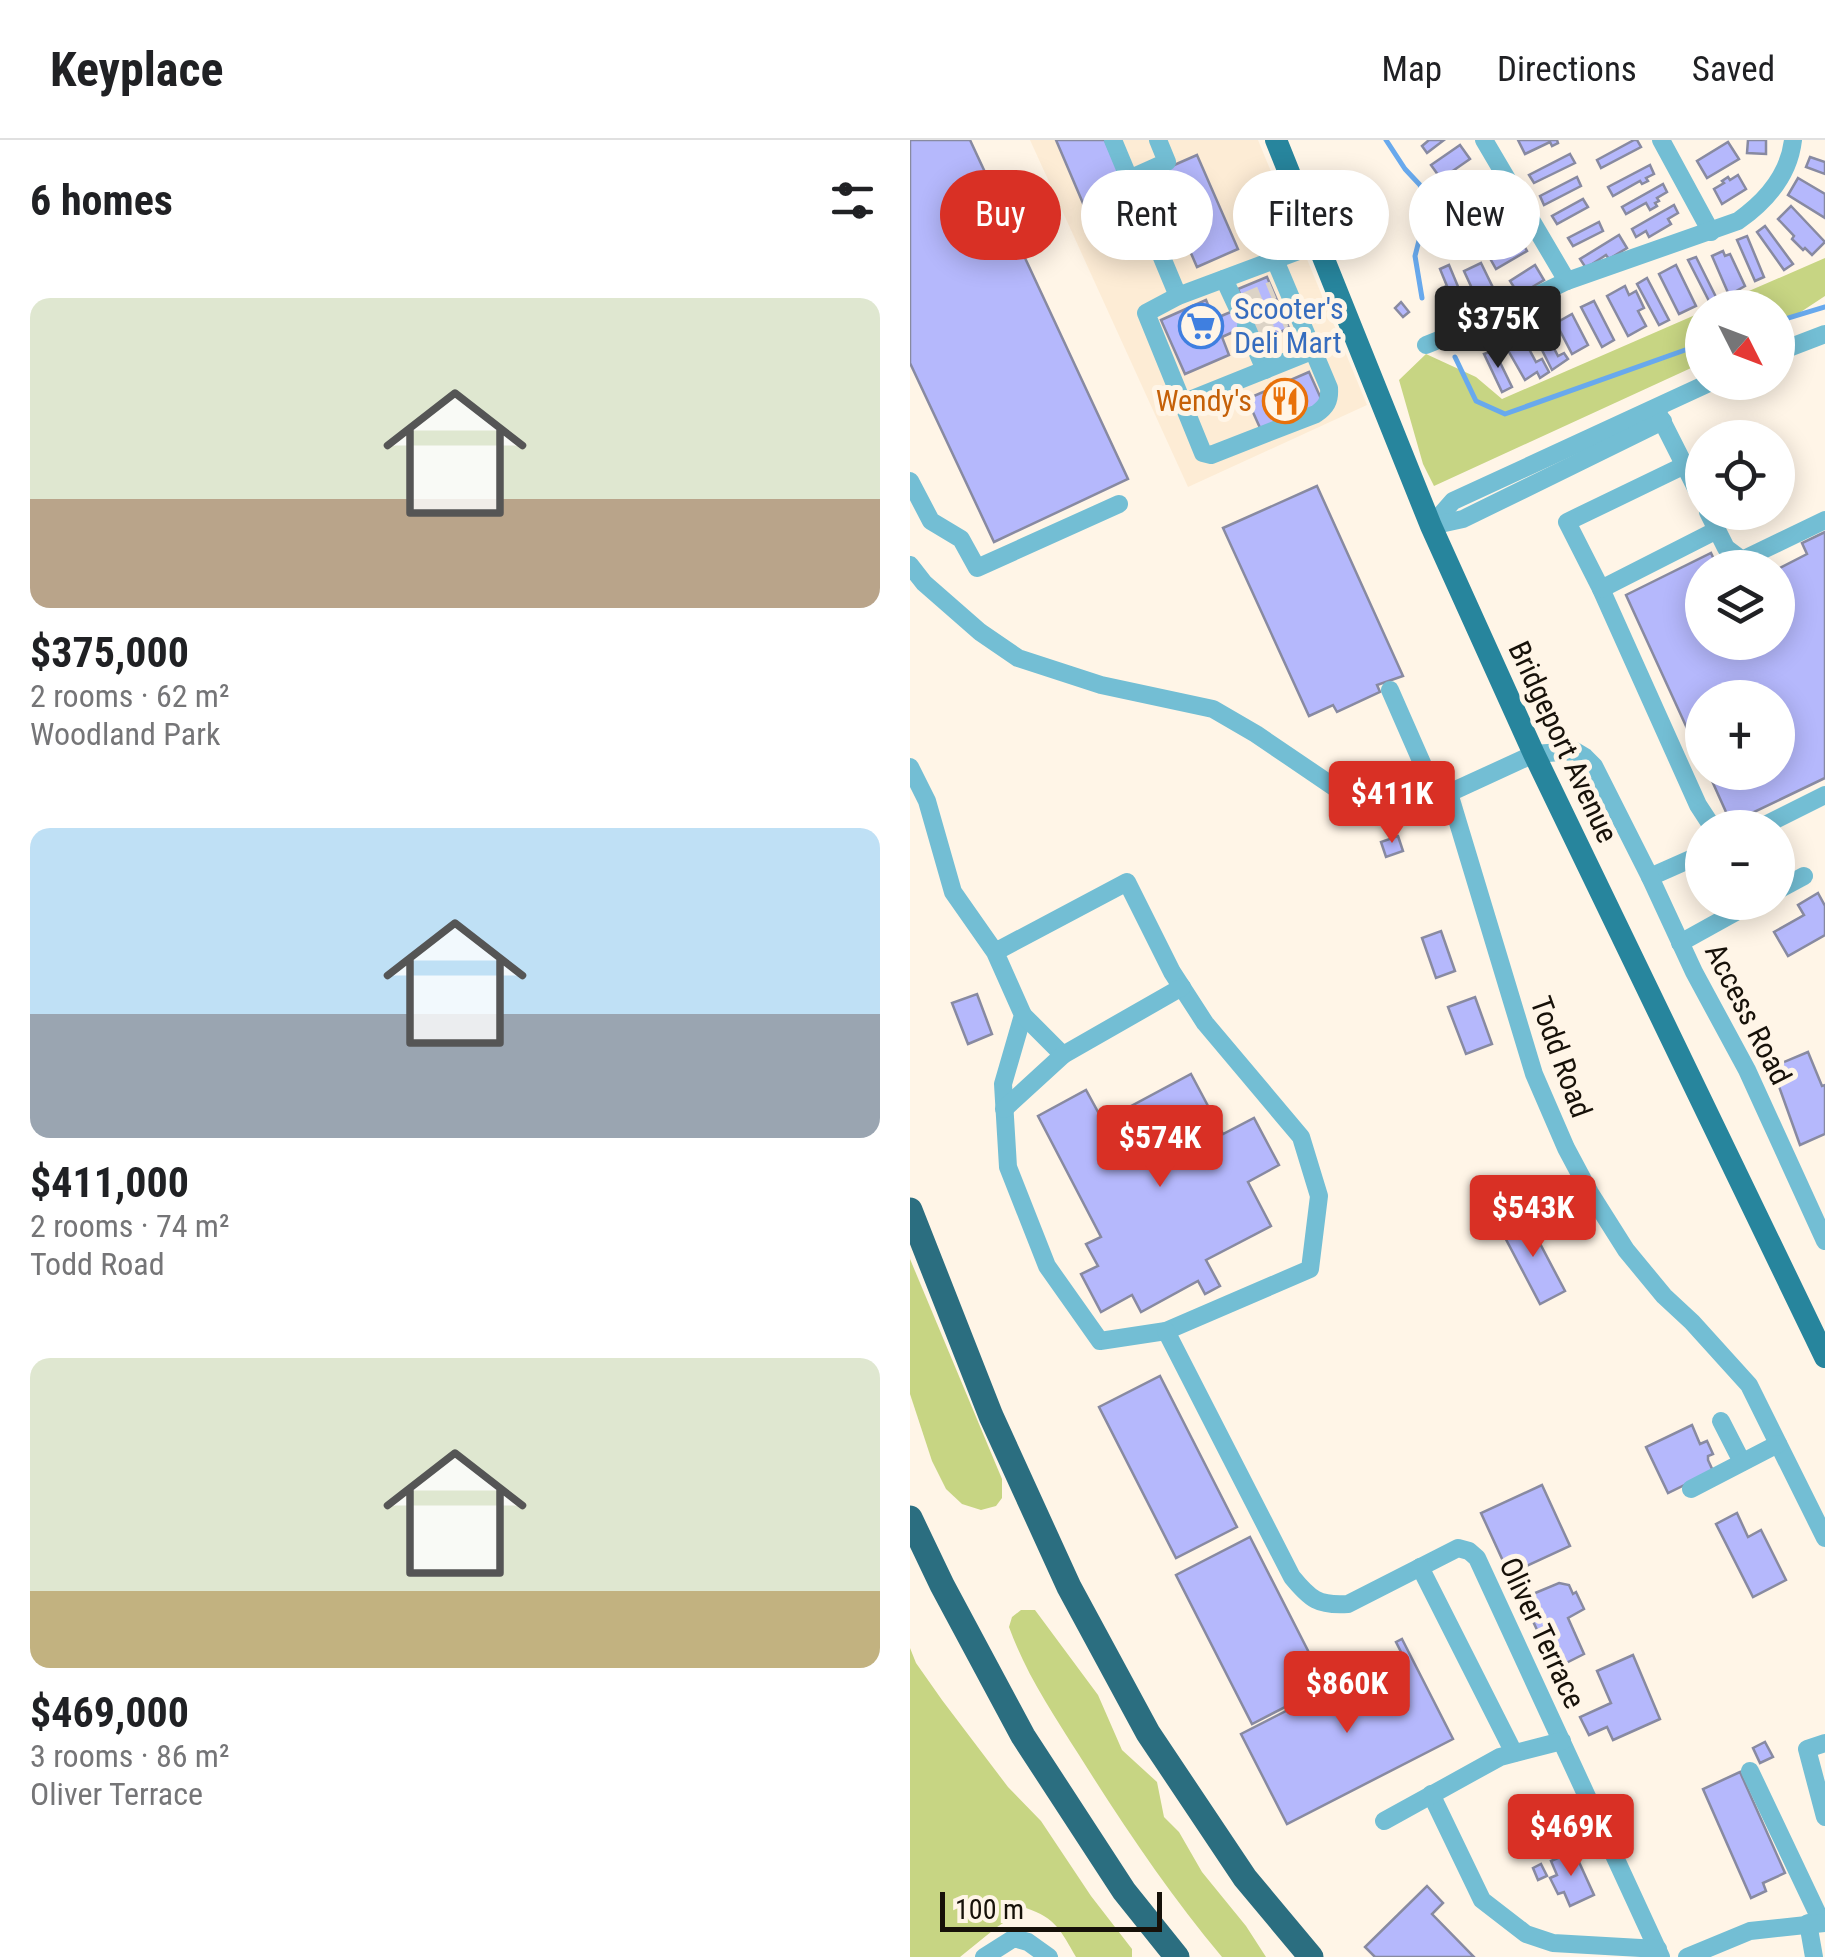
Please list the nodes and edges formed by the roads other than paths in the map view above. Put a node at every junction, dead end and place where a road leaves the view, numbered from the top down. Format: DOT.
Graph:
graph roads {
  1 [pos="1113,140"];
  2 [pos="1158,140"];
  3 [pos="1276,140"];
  4 [pos="1484,140"];
  5 [pos="1662,140"];
  6 [pos="1793,140"];
  7 [pos="1126,170"];
  8 [pos="1148,170"];
  9 [pos="1288,170"];
  10 [pos="1711,232"];
  11 [pos="1163,260"];
  12 [pos="1275,260"];
  13 [pos="1323,260"];
  14 [pos="1217,282"];
  15 [pos="1568,282"];
  16 [pos="1178,296"];
  17 [pos="1825,334"];
  18 [pos="1426,345"];
  19 [pos="1795,345"];
  20 [pos="1312,351"];
  21 [pos="1265,370"];
  22 [pos="1174,384"];
  23 [pos="1685,398"];
  24 [pos="1182,403"];
  25 [pos="1659,415"];
  26 [pos="1685,465"];
  27 [pos="910,481"];
  28 [pos="1119,504"];
  29 [pos="1825,520"];
  30 [pos="1431,526"];
  31 [pos="1698,530"];
  32 [pos="1717,530"];
  33 [pos="910,565"];
  34 [pos="1600,589"];
  35 [pos="1390,690"];
  36 [pos="1534,754"];
  37 [pos="910,767"];
  38 [pos="1448,793"];
  39 [pos="1825,795"];
  40 [pos="1701,810"];
  41 [pos="1795,810"];
  42 [pos="1685,862"];
  43 [pos="1804,876"];
  44 [pos="1650,877"];
  45 [pos="1795,881"];
  46 [pos="1722,920"];
  47 [pos="1680,943"];
  48 [pos="995,952"];
  49 [pos="1182,987"];
  50 [pos="1023,1015"];
  51 [pos="1063,1055"];
  52 [pos="1004,1110"];
  53 [pos="910,1210"];
  54 [pos="1825,1240"];
  55 [pos="1166,1331"];
  56 [pos="1825,1357"];
  57 [pos="1722,1421"];
  58 [pos="1778,1444"];
  59 [pos="1742,1462"];
  60 [pos="1690,1488"];
  61 [pos="910,1518"];
  62 [pos="1825,1538"];
  63 [pos="1420,1568"];
  64 [pos="1562,1742"];
  65 [pos="1825,1743"];
  66 [pos="1514,1753"];
  67 [pos="1750,1771"];
  68 [pos="1431,1794"];
  69 [pos="1822,1796"];
  70 [pos="1825,1817"];
  71 [pos="1384,1820"];
  72 [pos="1819,1923"];
  73 [pos="1620,1952"];
  74 [pos="1659,1953"];
  75 [pos="984,1957"];
  76 [pos="1050,1957"];
  77 [pos="1177,1957"];
  78 [pos="1311,1957"];
  79 [pos="1687,1957"];
  80 [pos="1814,1957"];
  1 -- 7 [label="street"];
  2 -- 8 [label="street"];
  3 -- 9 [label="main road, Bridgeport Avenue"];
  4 -- 15 [label="street"];
  5 -- 10 [label="street"];
  6 -- 10 [label="street"];
  10 -- 15 [label="street"];
  11 -- 16 [label="street"];
  12 -- 14 [label="street"];
  12 -- 20 [label="street"];
  13 -- 30 [label="main road, Bridgeport Avenue"];
  14 -- 16 [label="street"];
  14 -- 21 [label="street"];
  14 -- 22 [label="street"];
  15 -- 18 [label="street"];
  16 -- 22 [label="street"];
  17 -- 19 [label="street"];
  20 -- 21 [label="street"];
  20 -- 24 [label="street"];
  21 -- 24 [label="street"];
  22 -- 24 [label="street"];
  23 -- 25 [label="street"];
  25 -- 26 [label="street"];
  25 -- 30 [label="street"];
  26 -- 34 [label="street"];
  27 -- 28 [label="street"];
  29 -- 32 [label="street"];
  30 -- 36 [label="main road, Bridgeport Avenue"];
  31 -- 34 [label="street"];
  33 -- 38 [label="street"];
  34 -- 40 [label="street"];
  35 -- 38 [label="street"];
  36 -- 38 [label="street"];
  36 -- 44 [label="street, Access Road"];
  36 -- 56 [label="main road, Bridgeport Avenue"];
  37 -- 48 [label="street"];
  38 -- 58 [label="street, Todd Road"];
  39 -- 41 [label="street"];
  42 -- 44 [label="street"];
  43 -- 45 [label="street"];
  44 -- 47 [label="street, Access Road"];
  46 -- 47 [label="street"];
  47 -- 54 [label="street, Access Road"];
  48 -- 49 [label="street"];
  48 -- 50 [label="street"];
  49 -- 51 [label="street"];
  49 -- 55 [label="street"];
  50 -- 51 [label="street"];
  50 -- 52 [label="street"];
  51 -- 52 [label="street"];
  52 -- 55 [label="street"];
  53 -- 78 [label="highway"];
  55 -- 63 [label="street, Oliver Terrace"];
  57 -- 59 [label="street"];
  58 -- 59 [label="street"];
  58 -- 62 [label="street, Todd Road"];
  59 -- 60 [label="street"];
  61 -- 77 [label="highway"];
  63 -- 64 [label="street, Oliver Terrace"];
  63 -- 66 [label="street"];
  64 -- 66 [label="street"];
  64 -- 74 [label="street, Oliver Terrace"];
  65 -- 69 [label="street"];
  66 -- 68 [label="street"];
  67 -- 72 [label="street"];
  68 -- 71 [label="street"];
  68 -- 73 [label="street"];
  69 -- 70 [label="street"];
  72 -- 79 [label="street"];
  72 -- 80 [label="street"];
  73 -- 74 [label="street"];
  75 -- 76 [label="street"];
}
